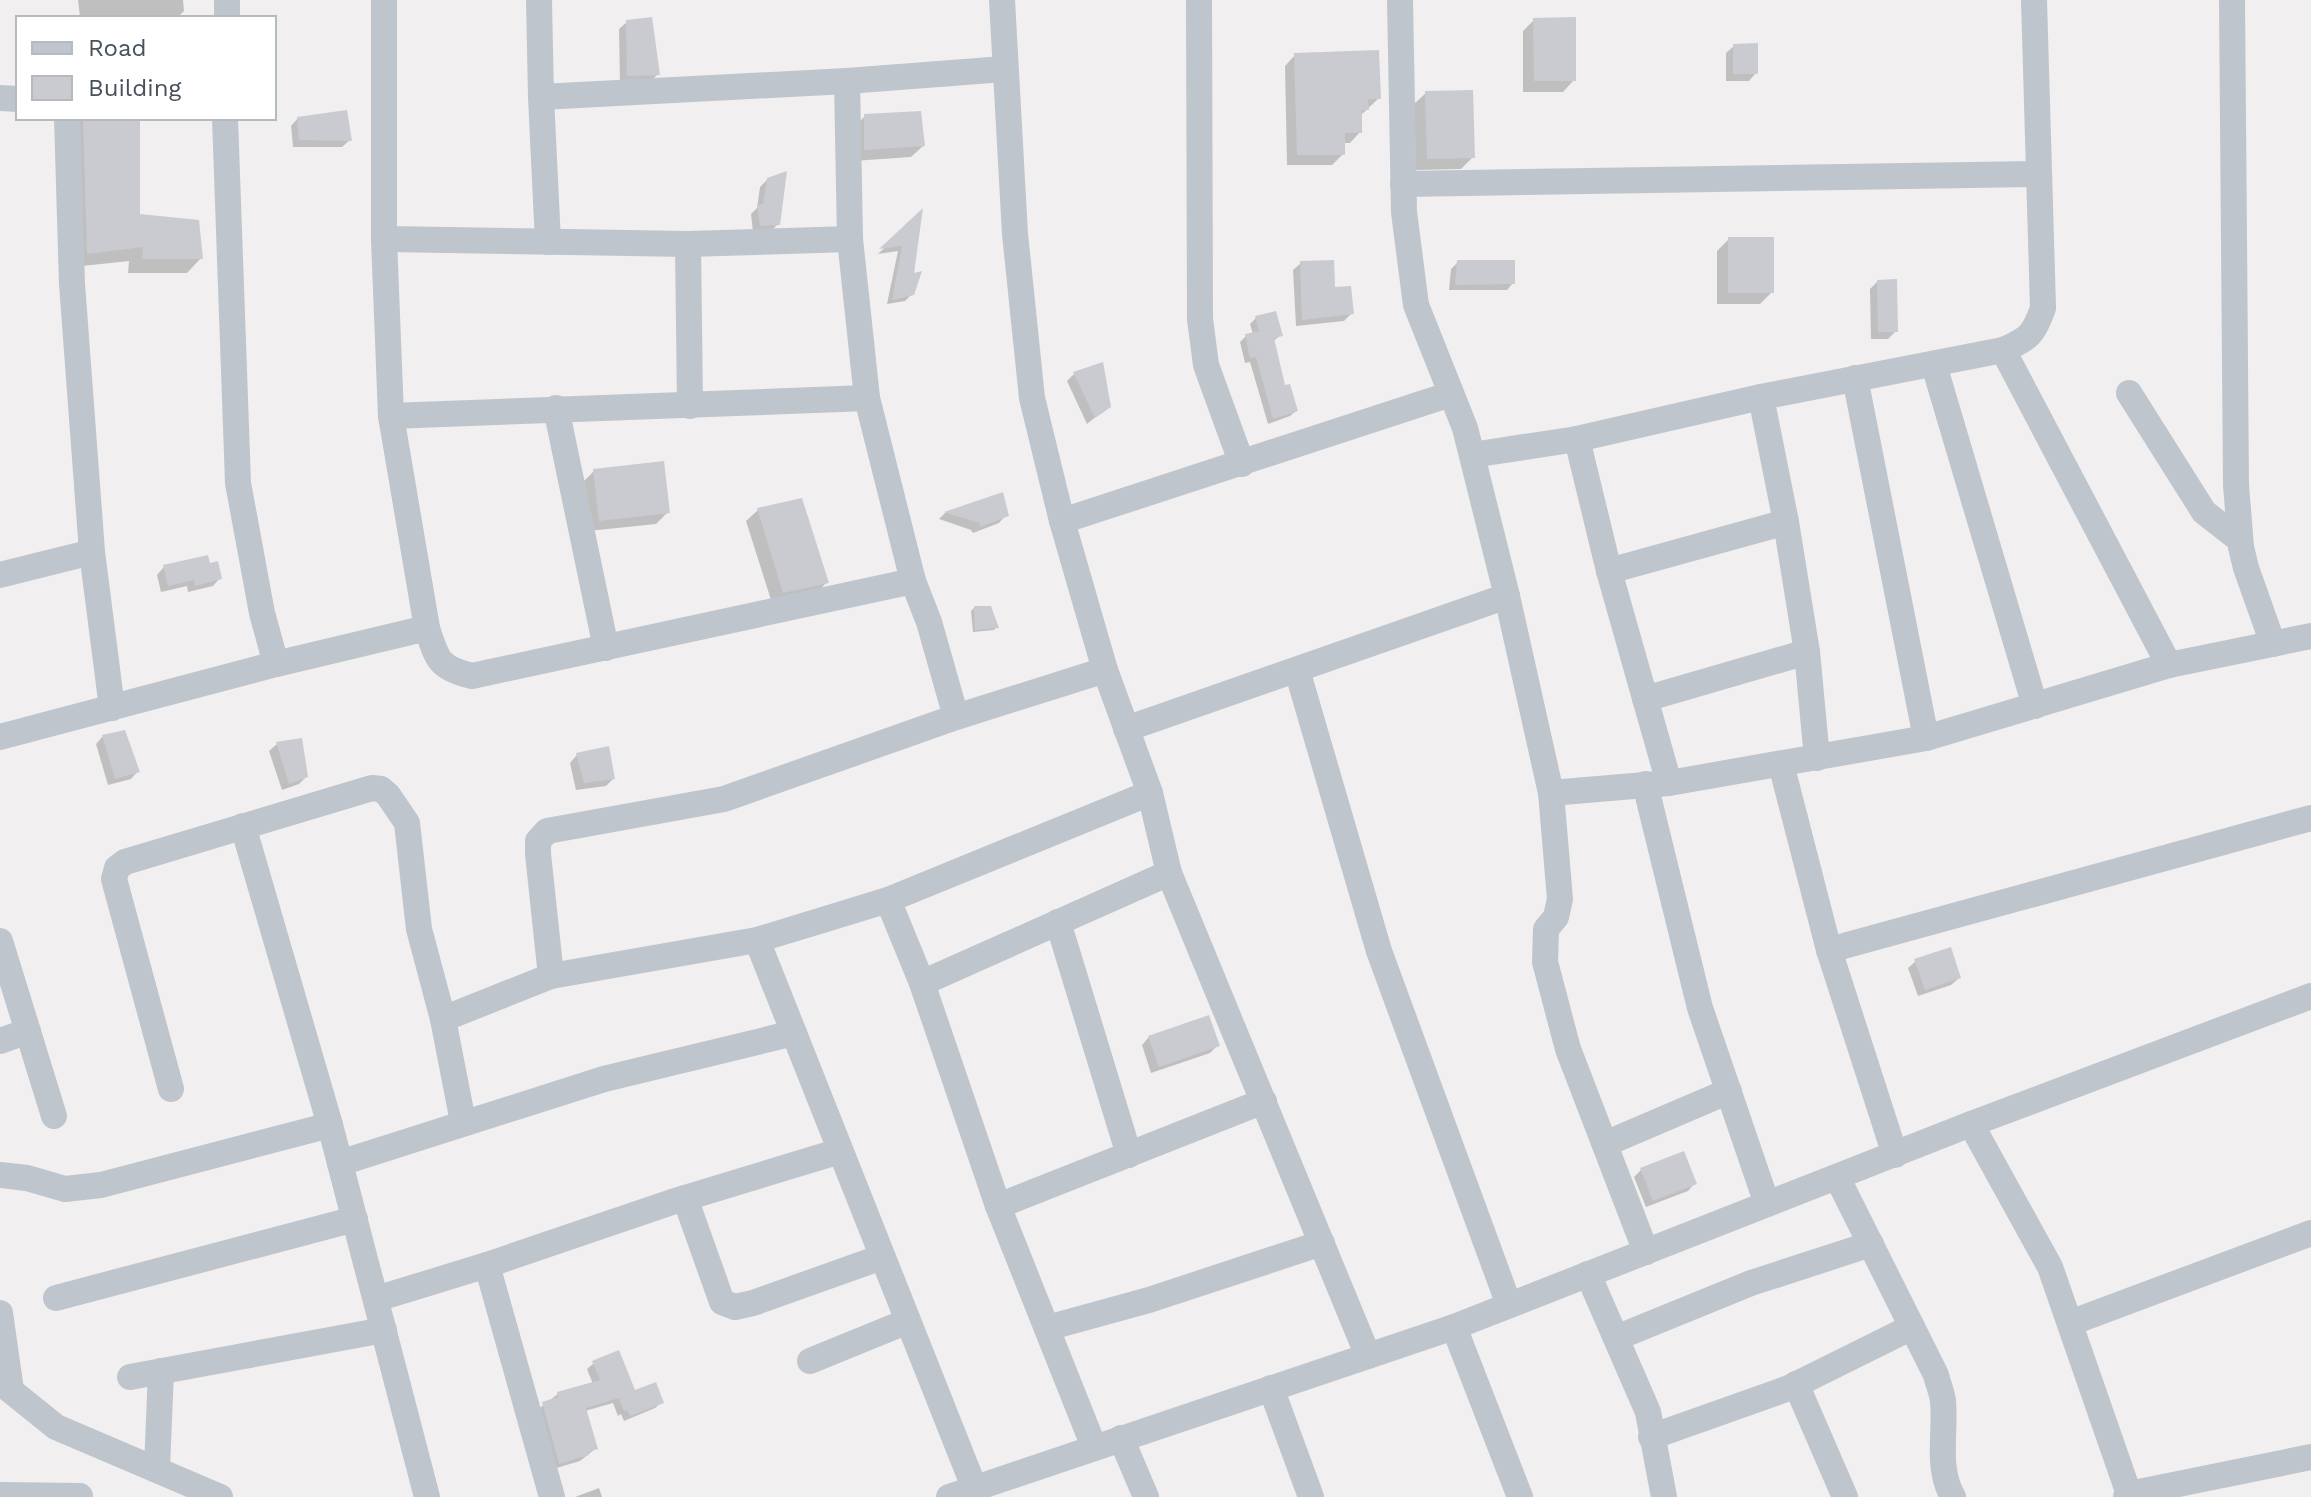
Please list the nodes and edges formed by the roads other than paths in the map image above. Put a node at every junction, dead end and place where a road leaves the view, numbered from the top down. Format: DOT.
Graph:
graph roads {
  1 [pos="384,0"];
  2 [pos="539,0"];
  3 [pos="1002,0"];
  4 [pos="1199,0"];
  5 [pos="1400,0"];
  6 [pos="2034,0"];
  7 [pos="2232,0"];
  8 [pos="1004,69"];
  9 [pos="847,81"];
  10 [pos="541,97"];
  11 [pos="67,120"];
  12 [pos="225,120"];
  13 [pos="2037,174"];
  14 [pos="1403,184"];
  15 [pos="384,239"];
  16 [pos="850,239"];
  17 [pos="548,242"];
  18 [pos="688,244"];
  19 [pos="2003,350"];
  20 [pos="1934,365"];
  21 [pos="1855,378"];
  22 [pos="2129,393"];
  23 [pos="1451,394"];
  24 [pos="1761,397"];
  25 [pos="867,398"];
  26 [pos="690,406"];
  27 [pos="556,408"];
  28 [pos="391,416"];
  29 [pos="1577,439"];
  30 [pos="1472,455"];
  31 [pos="1242,464"];
  32 [pos="1062,521"];
  33 [pos="1786,522"];
  34 [pos="2240,540"];
  35 [pos="92,552"];
  36 [pos="1609,571"];
  37 [pos="0,575"];
  38 [pos="913,581"];
  39 [pos="1507,596"];
  40 [pos="427,628"];
  41 [pos="2311,636"];
  42 [pos="2273,644"];
  43 [pos="606,648"];
  44 [pos="1807,652"];
  45 [pos="276,664"];
  46 [pos="2169,665"];
  47 [pos="1105,670"];
  48 [pos="1297,670"];
  49 [pos="1645,699"];
  50 [pos="2035,706"];
  51 [pos="112,708"];
  52 [pos="956,717"];
  53 [pos="1126,729"];
  54 [pos="0,737"];
  55 [pos="1926,738"];
  56 [pos="1817,758"];
  57 [pos="1781,764"];
  58 [pos="1657,784"];
  59 [pos="1150,793"];
  60 [pos="1551,793"];
  61 [pos="2311,818"];
  62 [pos="243,826"];
  63 [pos="1169,873"];
  64 [pos="888,900"];
  65 [pos="1058,922"];
  66 [pos="757,940"];
  67 [pos="0,941"];
  68 [pos="1829,950"];
  69 [pos="551,976"];
  70 [pos="922,983"];
  71 [pos="2311,996"];
  72 [pos="443,1019"];
  73 [pos="28,1031"];
  74 [pos="794,1033"];
  75 [pos="0,1041"];
  76 [pos="171,1089"];
  77 [pos="1729,1091"];
  78 [pos="1264,1101"];
  79 [pos="54,1116"];
  80 [pos="463,1122"];
  81 [pos="1971,1124"];
  82 [pos="330,1125"];
  83 [pos="1605,1144"];
  84 [pos="840,1151"];
  85 [pos="1129,1155"];
  86 [pos="1895,1155"];
  87 [pos="340,1163"];
  88 [pos="0,1175"];
  89 [pos="1837,1177"];
  90 [pos="685,1198"];
  91 [pos="1767,1204"];
  92 [pos="998,1206"];
  93 [pos="355,1219"];
  94 [pos="2311,1233"];
  95 [pos="1322,1243"];
  96 [pos="1871,1244"];
  97 [pos="1646,1252"];
  98 [pos="882,1257"];
  99 [pos="487,1265"];
  100 [pos="1588,1274"];
  101 [pos="56,1298"];
  102 [pos="376,1299"];
  103 [pos="1509,1305"];
  104 [pos="0,1313"];
  105 [pos="908,1321"];
  106 [pos="2070,1323"];
  107 [pos="1454,1327"];
  108 [pos="1912,1327"];
  109 [pos="1047,1328"];
  110 [pos="384,1330"];
  111 [pos="1616,1338"];
  112 [pos="1368,1356"];
  113 [pos="810,1361"];
  114 [pos="161,1371"];
  115 [pos="130,1377"];
  116 [pos="1796,1384"];
  117 [pos="6,1386"];
  118 [pos="1271,1388"];
  119 [pos="1651,1437"];
  120 [pos="1121,1438"];
  121 [pos="1094,1447"];
  122 [pos="2311,1457"];
  123 [pos="157,1468"];
  124 [pos="976,1492"];
  125 [pos="0,1495"];
  126 [pos="80,1496"];
  127 [pos="2128,1496"];
  128 [pos="220,1497"];
  129 [pos="427,1497"];
  130 [pos="552,1497"];
  131 [pos="949,1497"];
  132 [pos="1146,1497"];
  133 [pos="1311,1497"];
  134 [pos="1520,1497"];
  135 [pos="1664,1497"];
  136 [pos="1845,1497"];
  137 [pos="1953,1497"];
  1 -- 15 [label="street"];
  2 -- 10 [label="street"];
  3 -- 8 [label="street"];
  4 -- 31 [label="street"];
  5 -- 14 [label="street"];
  6 -- 13 [label="street"];
  7 -- 34 [label="street"];
  8 -- 9 [label="street"];
  8 -- 32 [label="street"];
  9 -- 10 [label="street"];
  9 -- 16 [label="street"];
  10 -- 17 [label="street"];
  11 -- 35 [label="street"];
  12 -- 45 [label="street"];
  13 -- 14 [label="street"];
  13 -- 19 [label="street"];
  14 -- 23 [label="street"];
  15 -- 17 [label="street"];
  15 -- 28 [label="street"];
  16 -- 18 [label="street"];
  16 -- 25 [label="street"];
  17 -- 18 [label="street"];
  18 -- 26 [label="street"];
  19 -- 20 [label="street"];
  19 -- 46 [label="street"];
  20 -- 21 [label="street"];
  20 -- 50 [label="street"];
  21 -- 24 [label="street"];
  21 -- 55 [label="street"];
  22 -- 34 [label="street"];
  23 -- 30 [label="street"];
  23 -- 31 [label="street"];
  24 -- 29 [label="street"];
  24 -- 33 [label="street"];
  25 -- 26 [label="street"];
  25 -- 38 [label="street"];
  26 -- 27 [label="street"];
  27 -- 28 [label="street"];
  27 -- 43 [label="street"];
  28 -- 40 [label="street"];
  29 -- 30 [label="street"];
  29 -- 36 [label="street"];
  30 -- 39 [label="street"];
  31 -- 32 [label="street"];
  32 -- 47 [label="street"];
  33 -- 36 [label="street"];
  33 -- 44 [label="street"];
  34 -- 42 [label="street"];
  35 -- 37 [label="street"];
  35 -- 51 [label="street"];
  36 -- 49 [label="street"];
  38 -- 43 [label="street"];
  38 -- 52 [label="street"];
  39 -- 48 [label="street"];
  39 -- 60 [label="street"];
  40 -- 43 [label="street"];
  40 -- 45 [label="street"];
  41 -- 42 [label="street"];
  42 -- 46 [label="street"];
  44 -- 49 [label="street"];
  44 -- 56 [label="street"];
  45 -- 51 [label="street"];
  46 -- 50 [label="street"];
  47 -- 52 [label="street"];
  47 -- 53 [label="street"];
  48 -- 53 [label="street"];
  48 -- 103 [label="street"];
  49 -- 58 [label="street"];
  50 -- 55 [label="street"];
  51 -- 54 [label="street"];
  52 -- 69 [label="street"];
  53 -- 59 [label="street"];
  55 -- 56 [label="street"];
  56 -- 57 [label="street"];
  57 -- 58 [label="street"];
  57 -- 68 [label="street"];
  58 -- 60 [label="street"];
  58 -- 77 [label="street"];
  59 -- 63 [label="street"];
  59 -- 64 [label="street"];
  60 -- 83 [label="street"];
  61 -- 68 [label="street"];
  62 -- 72 [label="street"];
  62 -- 76 [label="street"];
  62 -- 82 [label="street"];
  63 -- 65 [label="street"];
  63 -- 78 [label="street"];
  64 -- 66 [label="street"];
  64 -- 70 [label="street"];
  65 -- 70 [label="street"];
  65 -- 85 [label="street"];
  66 -- 69 [label="street"];
  66 -- 74 [label="street"];
  67 -- 73 [label="street"];
  68 -- 86 [label="street"];
  69 -- 72 [label="street"];
  70 -- 92 [label="street"];
  71 -- 81 [label="street"];
  72 -- 80 [label="street"];
  73 -- 75 [label="street"];
  73 -- 79 [label="street"];
  74 -- 80 [label="street"];
  74 -- 84 [label="street"];
  77 -- 83 [label="street"];
  77 -- 91 [label="street"];
  78 -- 85 [label="street"];
  78 -- 95 [label="street"];
  80 -- 87 [label="street"];
  81 -- 86 [label="street"];
  81 -- 106 [label="street"];
  82 -- 87 [label="street"];
  82 -- 88 [label="street"];
  83 -- 97 [label="street"];
  84 -- 90 [label="street"];
  84 -- 98 [label="street"];
  85 -- 92 [label="street"];
  86 -- 89 [label="street"];
  87 -- 93 [label="street"];
  89 -- 91 [label="street"];
  89 -- 96 [label="street"];
  90 -- 98 [label="street"];
  90 -- 99 [label="street"];
  91 -- 97 [label="street"];
  92 -- 109 [label="street"];
  93 -- 101 [label="street"];
  93 -- 102 [label="street"];
  94 -- 106 [label="street"];
  95 -- 109 [label="street"];
  95 -- 112 [label="street"];
  96 -- 108 [label="street"];
  96 -- 111 [label="street"];
  97 -- 100 [label="street"];
  98 -- 105 [label="street"];
  99 -- 102 [label="street"];
  99 -- 130 [label="street"];
  100 -- 103 [label="street"];
  100 -- 111 [label="street"];
  102 -- 110 [label="street"];
  103 -- 107 [label="street"];
  104 -- 117 [label="street"];
  105 -- 113 [label="street"];
  105 -- 124 [label="street"];
  106 -- 127 [label="street"];
  107 -- 112 [label="street"];
  107 -- 134 [label="street"];
  108 -- 116 [label="street"];
  108 -- 137 [label="street"];
  109 -- 121 [label="street"];
  110 -- 114 [label="street"];
  110 -- 129 [label="street"];
  111 -- 119 [label="street"];
  112 -- 118 [label="street"];
  114 -- 115 [label="street"];
  114 -- 123 [label="street"];
  116 -- 119 [label="street"];
  116 -- 136 [label="street"];
  117 -- 123 [label="street"];
  118 -- 120 [label="street"];
  118 -- 133 [label="street"];
  119 -- 135 [label="street"];
  120 -- 121 [label="street"];
  120 -- 132 [label="street"];
  121 -- 124 [label="street"];
  122 -- 127 [label="street"];
  123 -- 128 [label="street"];
  124 -- 131 [label="street"];
  125 -- 126 [label="street"];
}
